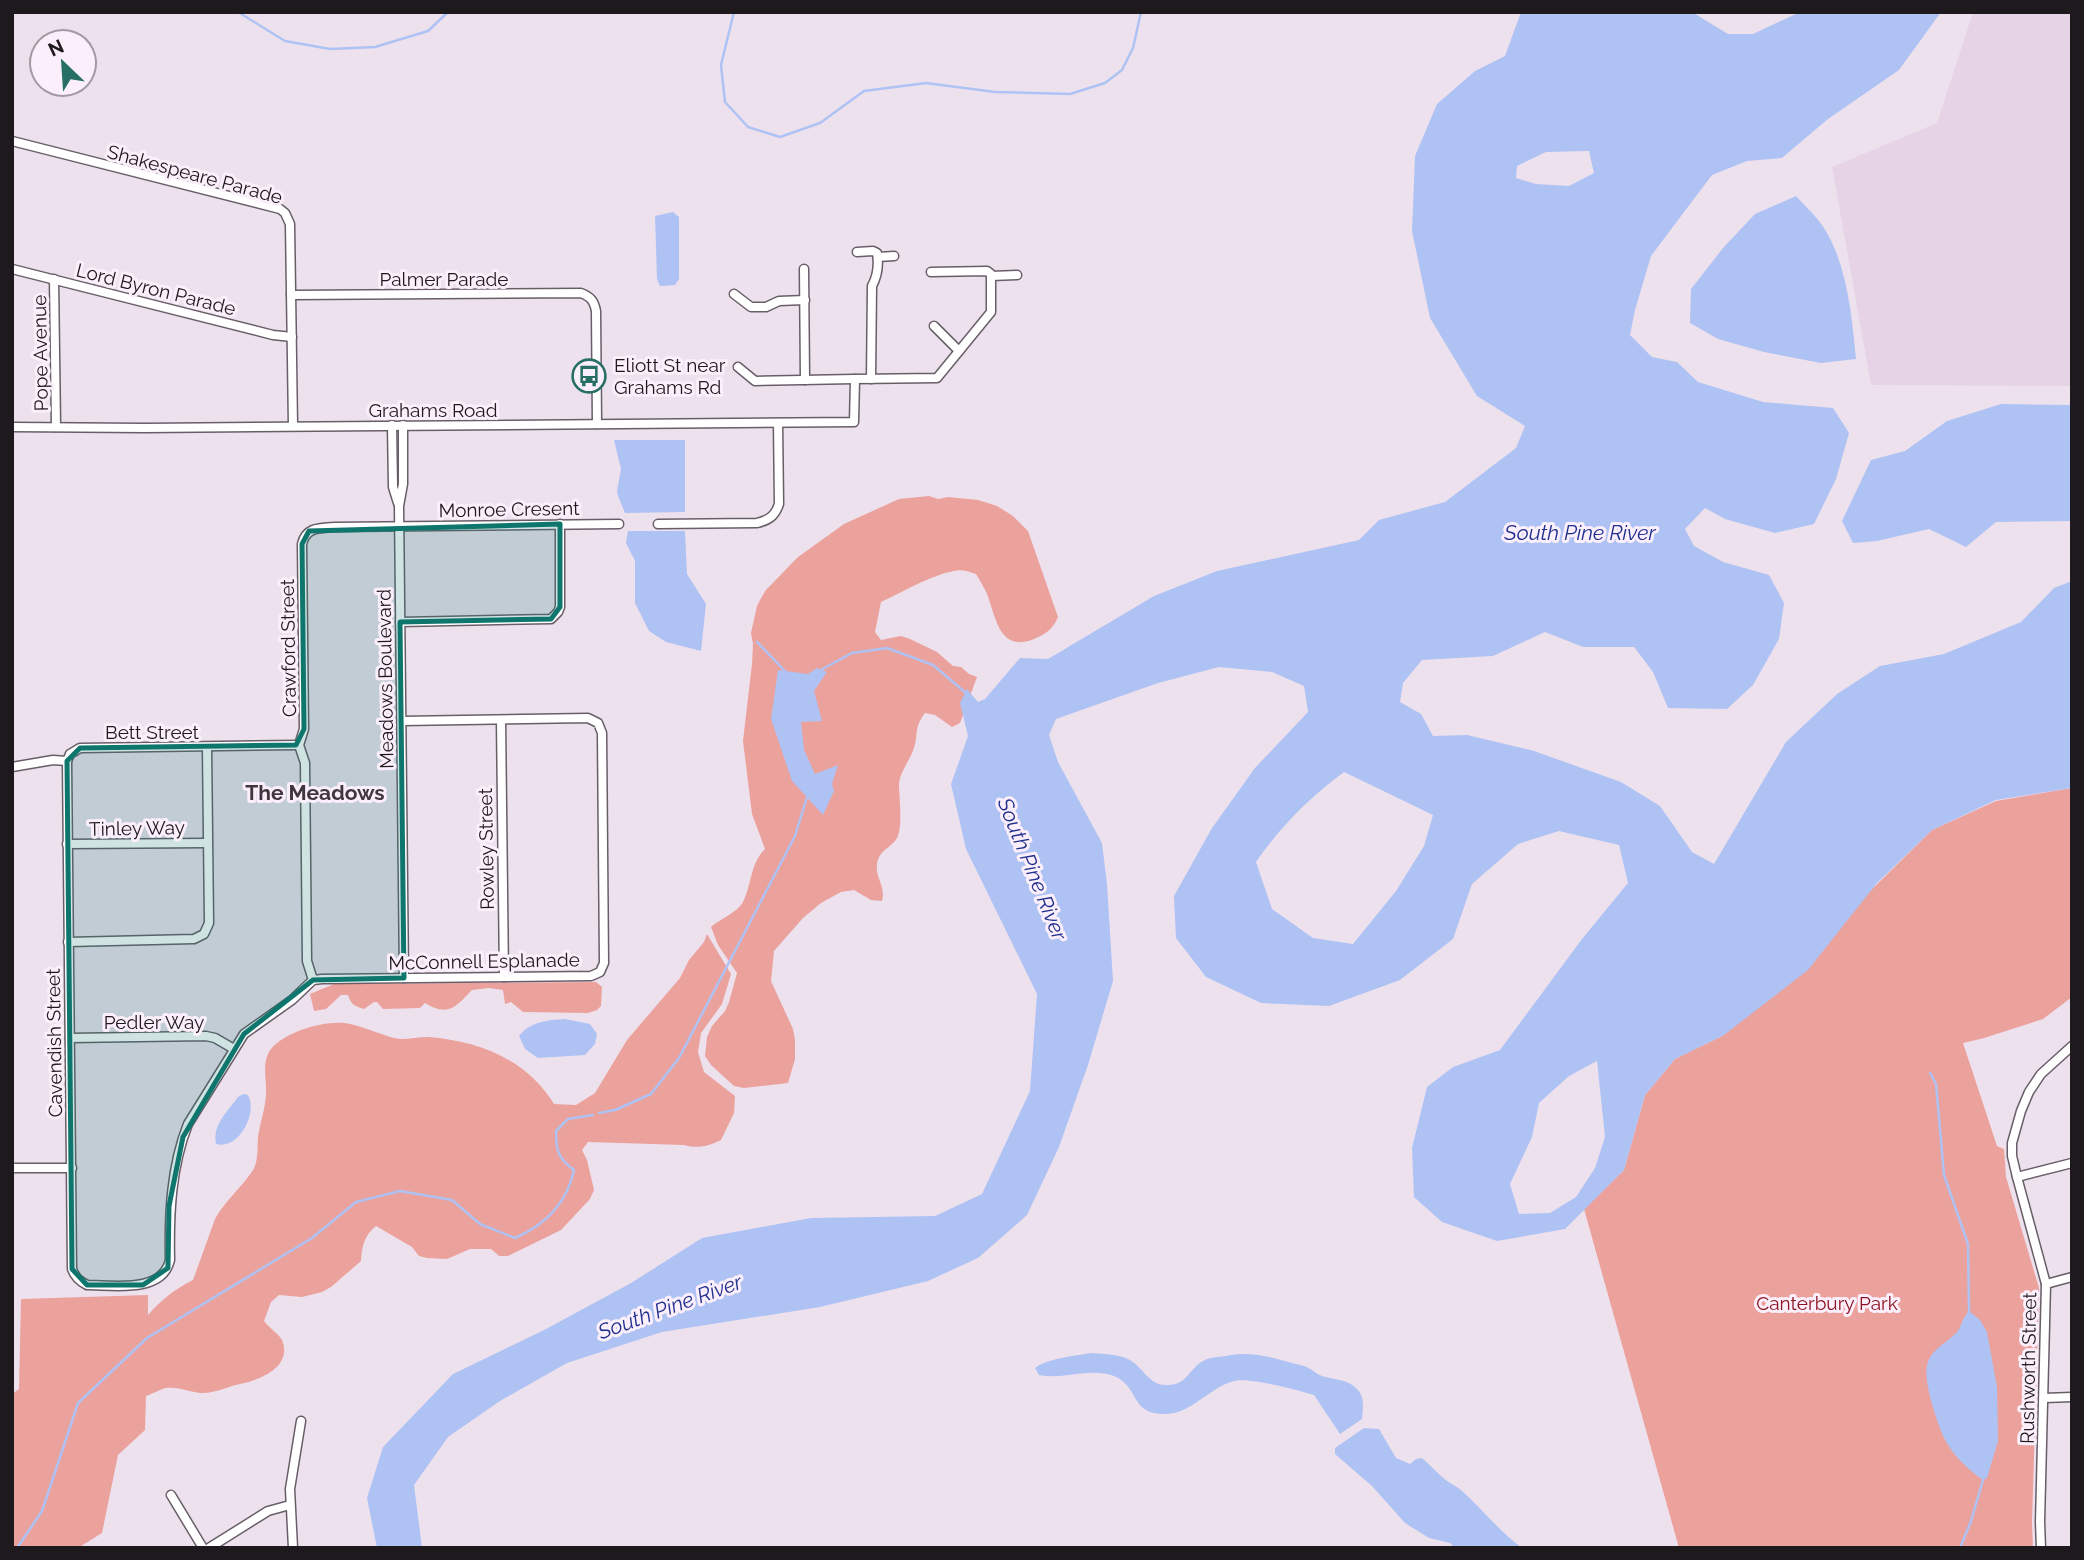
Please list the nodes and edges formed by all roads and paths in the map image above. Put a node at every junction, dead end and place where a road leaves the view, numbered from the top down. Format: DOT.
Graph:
graph roads {
  1 [pos="12,142"];
  2 [pos="857,252"];
  3 [pos="878,257"];
  4 [pos="894,257"];
  5 [pos="12,269"];
  6 [pos="804,269"];
  7 [pos="931,272"];
  8 [pos="1017,275"];
  9 [pos="991,276"];
  10 [pos="54,279"];
  11 [pos="734,294"];
  12 [pos="291,295"];
  13 [pos="805,300"];
  14 [pos="934,326"];
  15 [pos="292,337"];
  16 [pos="959,351"];
  17 [pos="738,368"];
  18 [pos="855,379"];
  19 [pos="871,379"];
  20 [pos="805,380"];
  21 [pos="778,423"];
  22 [pos="597,424"];
  23 [pos="392,425"];
  24 [pos="404,425"];
  25 [pos="293,426"];
  26 [pos="12,427"];
  27 [pos="56,427"];
  28 [pos="399,506"];
  29 [pos="560,524"];
  30 [pos="620,524"];
  31 [pos="658,524"];
  32 [pos="399,527"];
  33 [pos="400,622"];
  34 [pos="501,720"];
  35 [pos="402,721"];
  36 [pos="299,745"];
  37 [pos="207,747"];
  38 [pos="67,761"];
  39 [pos="12,767"];
  40 [pos="207,843"];
  41 [pos="67,844"];
  42 [pos="68,942"];
  43 [pos="504,977"];
  44 [pos="404,978"];
  45 [pos="313,980"];
  46 [pos="70,1038"];
  47 [pos="2072,1045"];
  48 [pos="234,1049"];
  49 [pos="2072,1163"];
  50 [pos="12,1168"];
  51 [pos="72,1168"];
  52 [pos="2017,1177"];
  53 [pos="2072,1277"];
  54 [pos="2046,1284"];
  55 [pos="2072,1397"];
  56 [pos="2044,1398"];
  57 [pos="301,1421"];
  58 [pos="171,1495"];
  59 [pos="290,1505"];
  60 [pos="203,1548"];
  61 [pos="209,1548"];
  62 [pos="293,1548"];
  63 [pos="2041,1548"];
  1 -- 12 [label="street, Shakespeare Parade"];
  2 -- 3 [label="street"];
  3 -- 4 [label="street"];
  3 -- 19 [label="street"];
  5 -- 10 [label="street, Lord Byron Parade"];
  6 -- 13 [label="street"];
  7 -- 9 [label="street"];
  8 -- 9 [label="street"];
  9 -- 16 [label="street"];
  10 -- 15 [label="street, Lord Byron Parade"];
  10 -- 27 [label="street, Pope Avenue"];
  11 -- 13 [label="street"];
  12 -- 15 [label="street, Shakespeare Parade"];
  12 -- 22 [label="street, Palmer Parade"];
  13 -- 20 [label="street"];
  14 -- 16 [label="street"];
  15 -- 25 [label="street, Shakespeare Parade"];
  16 -- 19 [label="street"];
  17 -- 20 [label="street"];
  18 -- 19 [label="street"];
  18 -- 20 [label="street"];
  18 -- 21 [label="street, Grahams Road"];
  21 -- 22 [label="street, Grahams Road"];
  21 -- 31 [label="street"];
  22 -- 24 [label="street, Grahams Road"];
  23 -- 24 [label="street, Grahams Road"];
  23 -- 25 [label="street, Grahams Road"];
  23 -- 28 [label="street, Meadows Boulevard"];
  24 -- 28 [label="street, Meadows Boulevard"];
  25 -- 27 [label="street, Grahams Road"];
  26 -- 27 [label="street, Grahams Road"];
  28 -- 32 [label="street, Meadows Boulevard"];
  29 -- 30 [label="street, Monroe Cresent"];
  29 -- 32 [label="street, Monroe Cresent"];
  29 -- 33 [label="street"];
  32 -- 33 [label="street, Meadows Boulevard"];
  32 -- 36 [label="street, Crawford Street"];
  33 -- 35 [label="street, Meadows Boulevard"];
  34 -- 35 [label="street, McConnell Esplanade"];
  34 -- 43 [label="street, Rowley Street"];
  34 -- 43 [label="street, McConnell Esplanade"];
  35 -- 44 [label="street, Meadows Boulevard"];
  36 -- 37 [label="street, Bett Street"];
  36 -- 45 [label="street, Crawford Street"];
  37 -- 38 [label="street, Bett Street"];
  37 -- 40 [label="street"];
  38 -- 39 [label="street, Bett Street"];
  38 -- 41 [label="street, Cavendish Street"];
  40 -- 41 [label="street, Tinley Way"];
  40 -- 42 [label="street"];
  41 -- 42 [label="street, Cavendish Street"];
  42 -- 46 [label="street, Cavendish Street"];
  43 -- 44 [label="street, McConnell Esplanade"];
  44 -- 45 [label="street, McConnell Esplanade"];
  45 -- 48 [label="street"];
  46 -- 48 [label="street, Pedler Way"];
  46 -- 51 [label="street, Cavendish Street"];
  47 -- 52 [label="street, Rushworth Street"];
  48 -- 51 [label="street, Cavendish Street"];
  49 -- 52 [label="street"];
  50 -- 51 [label="street"];
  52 -- 54 [label="street, Rushworth Street"];
  53 -- 54 [label="street"];
  54 -- 56 [label="street, Rushworth Street"];
  55 -- 56 [label="street"];
  56 -- 63 [label="street, Rushworth Street"];
  57 -- 59 [label="street"];
  58 -- 60 [label="street"];
  59 -- 61 [label="street"];
  59 -- 62 [label="street"];
}
